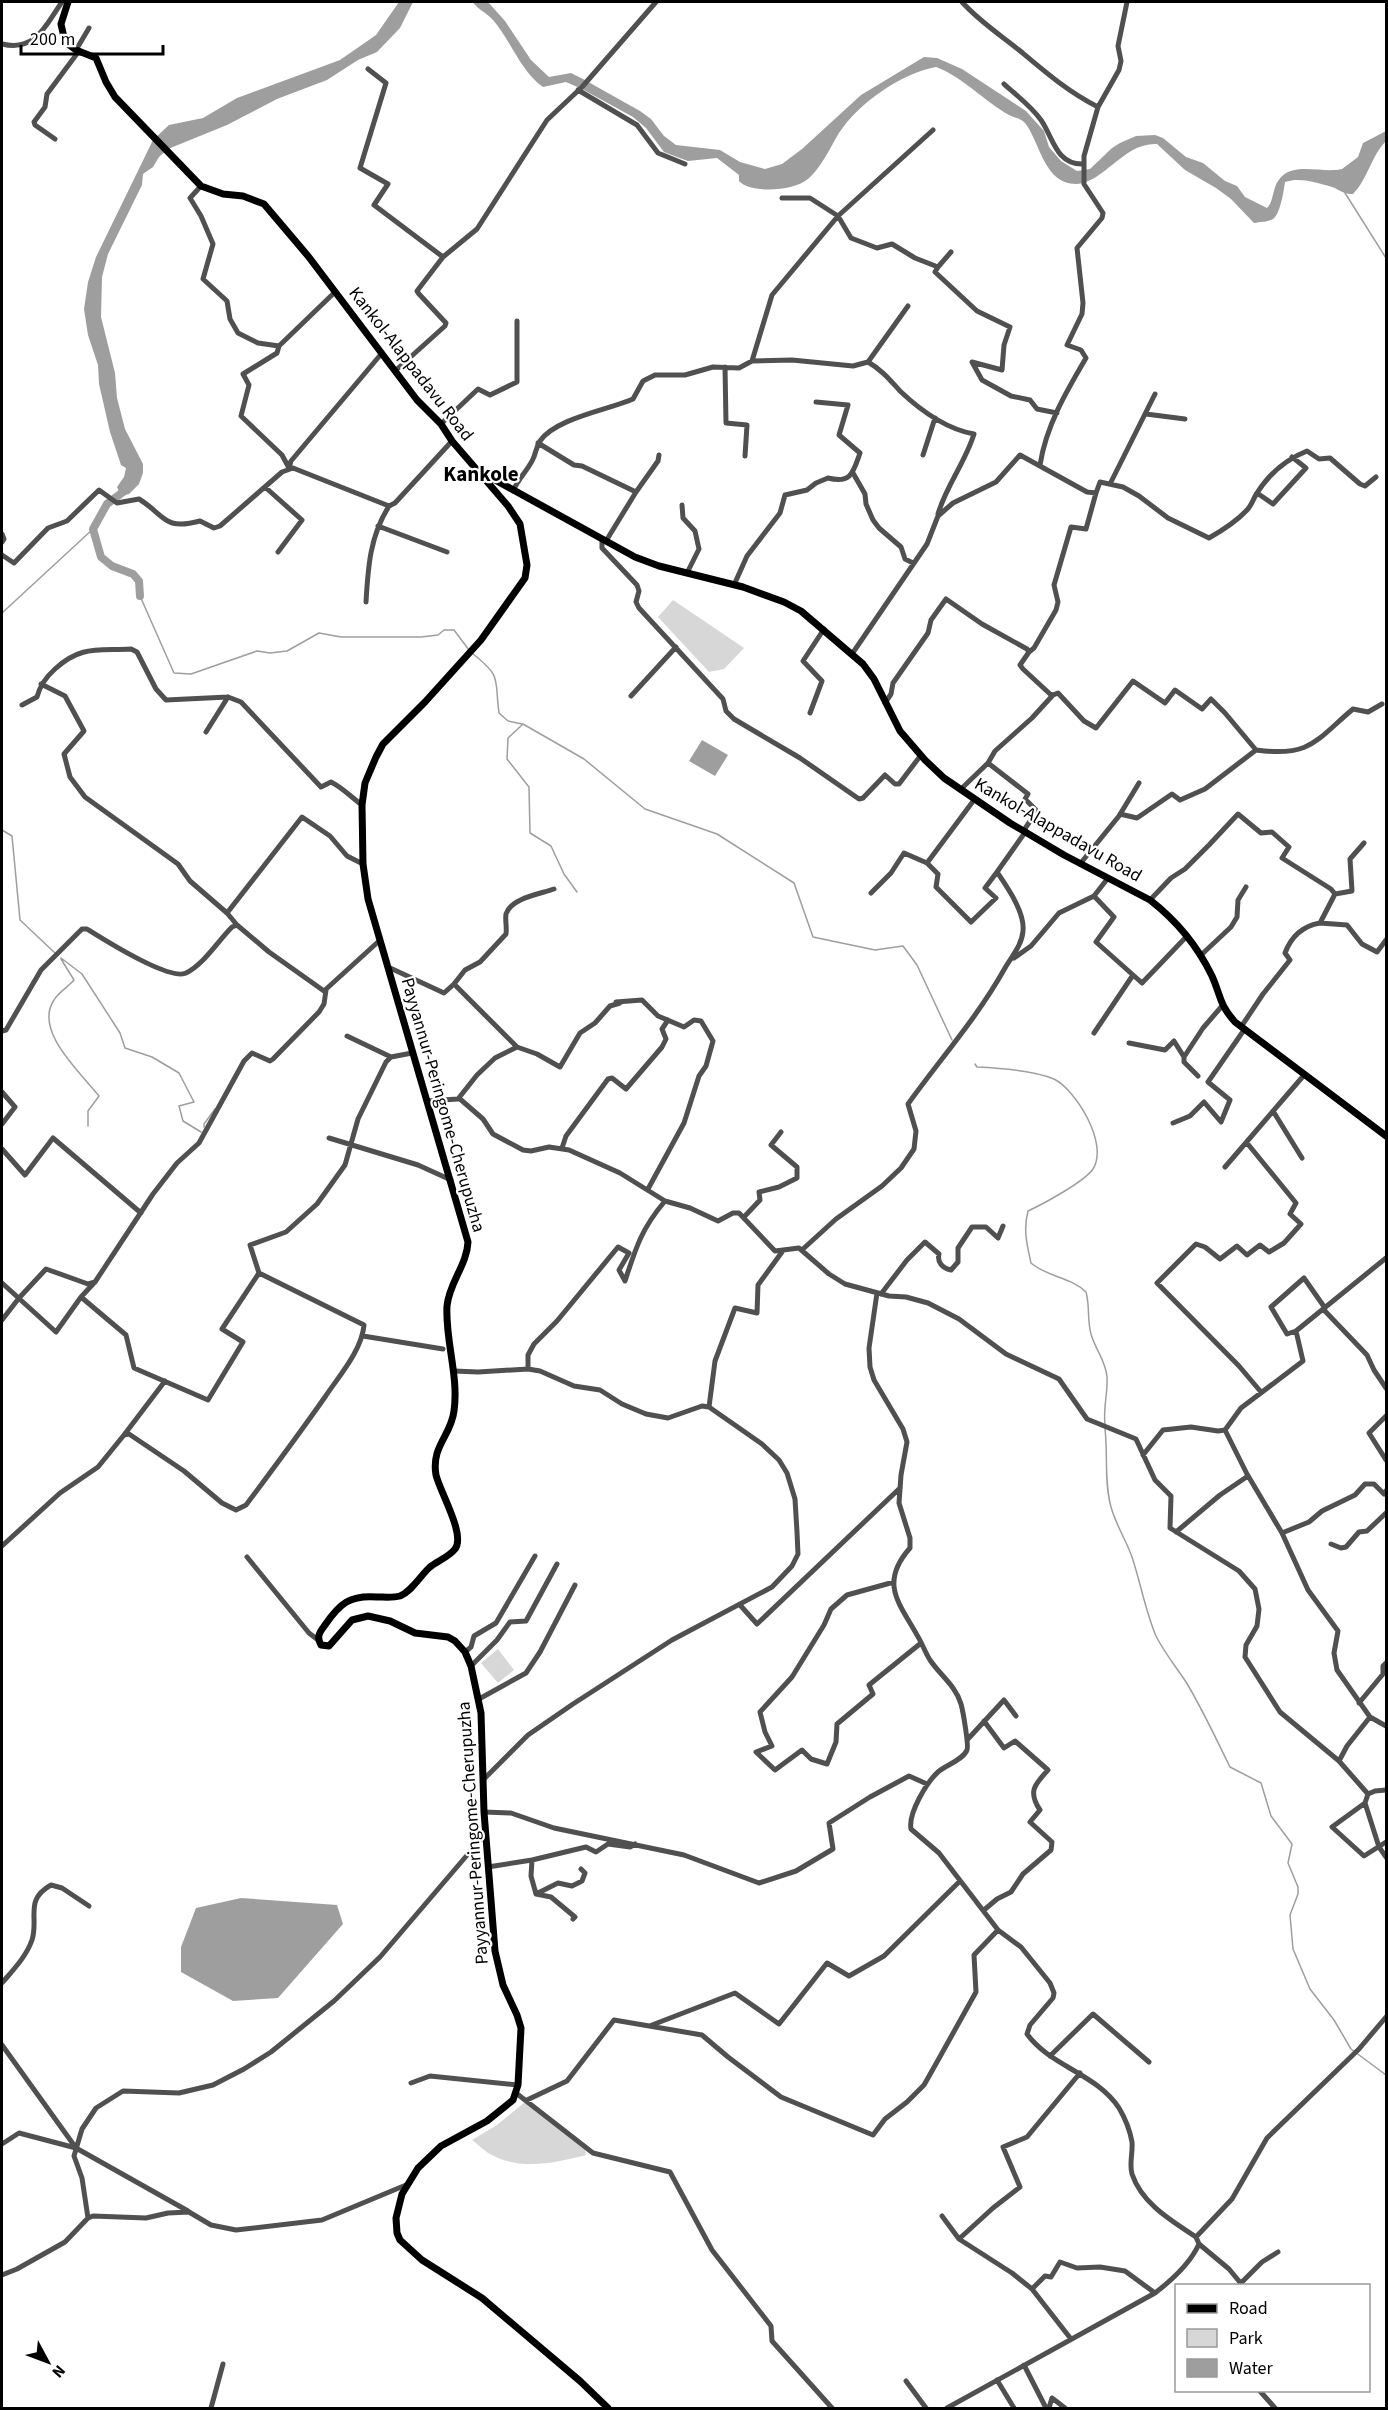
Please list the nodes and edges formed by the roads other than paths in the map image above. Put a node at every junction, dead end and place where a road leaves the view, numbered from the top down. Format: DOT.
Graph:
graph roads {
  1 [pos="62,2"];
  2 [pos="68,2"];
  3 [pos="656,2"];
  4 [pos="962,2"];
  5 [pos="1127,2"];
  6 [pos="89,28"];
  7 [pos="2,44"];
  8 [pos="77,50"];
  9 [pos="368,69"];
  10 [pos="1004,84"];
  11 [pos="578,90"];
  12 [pos="1098,107"];
  13 [pos="933,130"];
  14 [pos="55,139"];
  15 [pos="685,164"];
  16 [pos="1083,166"];
  17 [pos="201,186"];
  18 [pos="782,198"];
  19 [pos="838,216"];
  20 [pos="951,252"];
  21 [pos="443,257"];
  22 [pos="938,267"];
  23 [pos="335,292"];
  24 [pos="908,306"];
  25 [pos="517,321"];
  26 [pos="279,346"];
  27 [pos="382,353"];
  28 [pos="752,361"];
  29 [pos="868,362"];
  30 [pos="725,368"];
  31 [pos="395,371"];
  32 [pos="1155,394"];
  33 [pos="816,402"];
  34 [pos="1057,412"];
  35 [pos="1146,414"];
  36 [pos="934,418"];
  37 [pos="1185,419"];
  38 [pos="441,424"];
  39 [pos="452,441"];
  40 [pos="538,443"];
  41 [pos="659,455"];
  42 [pos="922,455"];
  43 [pos="745,456"];
  44 [pos="1292,457"];
  45 [pos="1040,465"];
  46 [pos="289,468"];
  47 [pos="477,470"];
  48 [pos="853,473"];
  49 [pos="1376,477"];
  50 [pos="1110,484"];
  51 [pos="265,487"];
  52 [pos="513,491"];
  53 [pos="636,492"];
  54 [pos="1096,493"];
  55 [pos="1257,493"];
  56 [pos="682,505"];
  57 [pos="388,506"];
  58 [pos="938,516"];
  59 [pos="378,526"];
  60 [pos="2,534"];
  61 [pos="604,540"];
  62 [pos="2,542"];
  63 [pos="278,552"];
  64 [pos="447,552"];
  65 [pos="2,555"];
  66 [pos="913,563"];
  67 [pos="687,573"];
  68 [pos="734,585"];
  69 [pos="366,602"];
  70 [pos="824,630"];
  71 [pos="676,647"];
  72 [pos="1029,652"];
  73 [pos="852,654"];
  74 [pos="41,684"];
  75 [pos="1053,695"];
  76 [pos="631,696"];
  77 [pos="228,698"];
  78 [pos="885,703"];
  79 [pos="1382,704"];
  80 [pos="22,705"];
  81 [pos="810,712"];
  82 [pos="206,732"];
  83 [pos="1256,750"];
  84 [pos="921,755"];
  85 [pos="987,763"];
  86 [pos="1139,783"];
  87 [pos="960,790"];
  88 [pos="974,800"];
  89 [pos="362,804"];
  90 [pos="1120,814"];
  91 [pos="1025,831"];
  92 [pos="1364,843"];
  93 [pos="927,863"];
  94 [pos="363,864"];
  95 [pos="1080,864"];
  96 [pos="997,872"];
  97 [pos="1108,878"];
  98 [pos="1246,887"];
  99 [pos="554,889"];
  100 [pos="871,893"];
  101 [pos="1335,894"];
  102 [pos="1094,896"];
  103 [pos="1150,900"];
  104 [pos="227,913"];
  105 [pos="1320,923"];
  106 [pos="237,925"];
  107 [pos="1187,936"];
  108 [pos="1386,940"];
  109 [pos="379,941"];
  110 [pos="1200,956"];
  111 [pos="1011,960"];
  112 [pos="388,967"];
  113 [pos="1133,975"];
  114 [pos="454,984"];
  115 [pos="326,990"];
  116 [pos="616,1002"];
  117 [pos="624,1004"];
  118 [pos="1222,1006"];
  119 [pos="668,1020"];
  120 [pos="1242,1028"];
  121 [pos="4,1031"];
  122 [pos="1094,1034"];
  123 [pos="2,1036"];
  124 [pos="347,1036"];
  125 [pos="1129,1043"];
  126 [pos="516,1047"];
  127 [pos="412,1053"];
  128 [pos="391,1057"];
  129 [pos="1185,1057"];
  130 [pos="1305,1074"];
  131 [pos="1198,1076"];
  132 [pos="2,1092"];
  133 [pos="460,1099"];
  134 [pos="427,1101"];
  135 [pos="1273,1112"];
  136 [pos="1173,1123"];
  137 [pos="2,1124"];
  138 [pos="781,1132"];
  139 [pos="1386,1136"];
  140 [pos="329,1138"];
  141 [pos="350,1143"];
  142 [pos="1247,1143"];
  143 [pos="562,1148"];
  144 [pos="2,1149"];
  145 [pos="1302,1158"];
  146 [pos="1225,1167"];
  147 [pos="451,1180"];
  148 [pos="648,1189"];
  149 [pos="665,1201"];
  150 [pos="141,1213"];
  151 [pos="744,1217"];
  152 [pos="1003,1226"];
  153 [pos="803,1249"];
  154 [pos="782,1252"];
  155 [pos="1386,1258"];
  156 [pos="259,1273"];
  157 [pos="95,1282"];
  158 [pos="2,1283"];
  159 [pos="879,1294"];
  160 [pos="19,1298"];
  161 [pos="81,1298"];
  162 [pos="1324,1309"];
  163 [pos="2,1320"];
  164 [pos="1296,1331"];
  165 [pos="363,1336"];
  166 [pos="442,1349"];
  167 [pos="528,1369"];
  168 [pos="454,1371"];
  169 [pos="165,1381"];
  170 [pos="1386,1388"];
  171 [pos="1261,1392"];
  172 [pos="709,1407"];
  173 [pos="1386,1416"];
  174 [pos="1225,1430"];
  175 [pos="124,1435"];
  176 [pos="1143,1455"];
  177 [pos="1386,1460"];
  178 [pos="1248,1476"];
  179 [pos="900,1488"];
  180 [pos="1386,1494"];
  181 [pos="1386,1513"];
  182 [pos="1176,1532"];
  183 [pos="1282,1533"];
  184 [pos="1331,1544"];
  185 [pos="2,1546"];
  186 [pos="535,1556"];
  187 [pos="248,1557"];
  188 [pos="557,1564"];
  189 [pos="894,1582"];
  190 [pos="575,1585"];
  191 [pos="740,1605"];
  192 [pos="318,1641"];
  193 [pos="921,1642"];
  194 [pos="465,1652"];
  195 [pos="1386,1663"];
  196 [pos="471,1666"];
  197 [pos="479,1699"];
  198 [pos="1359,1703"];
  199 [pos="1016,1716"];
  200 [pos="1370,1717"];
  201 [pos="984,1721"];
  202 [pos="1386,1726"];
  203 [pos="967,1740"];
  204 [pos="1340,1761"];
  205 [pos="483,1780"];
  206 [pos="927,1784"];
  207 [pos="1386,1790"];
  208 [pos="1368,1794"];
  209 [pos="1365,1803"];
  210 [pos="484,1812"];
  211 [pos="486,1833"];
  212 [pos="1386,1842"];
  213 [pos="635,1844"];
  214 [pos="1379,1847"];
  215 [pos="1386,1857"];
  216 [pos="532,1860"];
  217 [pos="488,1867"];
  218 [pos="581,1869"];
  219 [pos="960,1881"];
  220 [pos="536,1893"];
  221 [pos="88,1906"];
  222 [pos="984,1910"];
  223 [pos="573,1919"];
  224 [pos="998,1930"];
  225 [pos="2,1983"];
  226 [pos="1386,2017"];
  227 [pos="650,2026"];
  228 [pos="2,2045"];
  229 [pos="1050,2056"];
  230 [pos="1149,2062"];
  231 [pos="1080,2073"];
  232 [pos="411,2083"];
  233 [pos="518,2085"];
  234 [pos="516,2093"];
  235 [pos="527,2100"];
  236 [pos="2,2145"];
  237 [pos="76,2148"];
  238 [pos="406,2185"];
  239 [pos="189,2212"];
  240 [pos="942,2216"];
  241 [pos="88,2217"];
  242 [pos="1196,2237"];
  243 [pos="959,2239"];
  244 [pos="1199,2244"];
  245 [pos="1278,2252"];
  246 [pos="2,2275"];
  247 [pos="1242,2284"];
  248 [pos="1032,2289"];
  249 [pos="1155,2293"];
  250 [pos="1071,2339"];
  251 [pos="223,2364"];
  252 [pos="1024,2365"];
  253 [pos="997,2380"];
  254 [pos="906,2381"];
  255 [pos="1260,2392"];
  256 [pos="210,2409"];
  257 [pos="608,2409"];
  258 [pos="832,2409"];
  259 [pos="926,2409"];
  260 [pos="947,2409"];
  261 [pos="1014,2409"];
  262 [pos="1047,2409"];
  263 [pos="1065,2409"];
  264 [pos="1275,2409"];
  1 -- 7 [label="street"];
  2 -- 8 [label="main road, Kankol-Alappadavu Road"];
  3 -- 11 [label="street"];
  4 -- 12 [label="street"];
  5 -- 12 [label="street"];
  6 -- 8 [label="street"];
  8 -- 14 [label="street"];
  8 -- 17 [label="main road, Kankol-Alappadavu Road"];
  9 -- 21 [label="street"];
  10 -- 16 [label="street"];
  11 -- 15 [label="street"];
  11 -- 21 [label="street"];
  12 -- 16 [label="street"];
  13 -- 19 [label="street"];
  16 -- 34 [label="street"];
  17 -- 23 [label="main road, Kankol-Alappadavu Road"];
  17 -- 26 [label="street"];
  18 -- 19 [label="street"];
  19 -- 22 [label="street"];
  19 -- 28 [label="street"];
  20 -- 22 [label="street"];
  21 -- 31 [label="street"];
  22 -- 34 [label="street"];
  23 -- 26 [label="street"];
  23 -- 27 [label="main road, Kankol-Alappadavu Road"];
  24 -- 29 [label="street"];
  25 -- 38 [label="street"];
  26 -- 46 [label="street"];
  27 -- 31 [label="main road, Kankol-Alappadavu Road"];
  27 -- 46 [label="street"];
  28 -- 29 [label="street"];
  28 -- 30 [label="street"];
  29 -- 36 [label="street"];
  30 -- 40 [label="street"];
  30 -- 43 [label="street"];
  31 -- 38 [label="main road, Kankol-Alappadavu Road"];
  32 -- 35 [label="street"];
  33 -- 48 [label="street"];
  34 -- 45 [label="street"];
  35 -- 37 [label="street"];
  35 -- 50 [label="street"];
  36 -- 42 [label="street"];
  36 -- 58 [label="street"];
  38 -- 39 [label="main road, Kankol-Alappadavu Road"];
  39 -- 47 [label="main road, Kankol-Alappadavu Road"];
  39 -- 57 [label="street"];
  40 -- 52 [label="street"];
  40 -- 53 [label="street"];
  41 -- 53 [label="street"];
  44 -- 49 [label="street"];
  44 -- 55 [label="street"];
  44 -- 55 [label="street"];
  45 -- 54 [label="street"];
  45 -- 58 [label="street"];
  46 -- 51 [label="street"];
  46 -- 57 [label="street"];
  47 -- 52 [label="main road, Kankol-Alappadavu Road"];
  47 -- 89 [label="main road, Payyannur-Peringome-Cherupuzha"];
  48 -- 66 [label="street"];
  48 -- 68 [label="street"];
  50 -- 54 [label="street"];
  50 -- 55 [label="street"];
  51 -- 63 [label="street"];
  51 -- 65 [label="street"];
  52 -- 61 [label="main road, Kankol-Alappadavu Road"];
  53 -- 61 [label="street"];
  54 -- 72 [label="street"];
  56 -- 67 [label="street"];
  57 -- 59 [label="street"];
  58 -- 66 [label="street"];
  59 -- 64 [label="street"];
  59 -- 69 [label="street"];
  60 -- 62 [label="street"];
  61 -- 67 [label="main road, Kankol-Alappadavu Road"];
  61 -- 71 [label="street"];
  66 -- 73 [label="street"];
  67 -- 68 [label="main road, Kankol-Alappadavu Road"];
  68 -- 70 [label="main road, Kankol-Alappadavu Road"];
  70 -- 73 [label="main road, Kankol-Alappadavu Road"];
  70 -- 81 [label="street"];
  71 -- 76 [label="street"];
  71 -- 84 [label="street"];
  72 -- 75 [label="street"];
  72 -- 78 [label="street"];
  73 -- 78 [label="main road, Kankol-Alappadavu Road"];
  74 -- 77 [label="street"];
  74 -- 80 [label="street"];
  74 -- 104 [label="street"];
  75 -- 83 [label="street"];
  75 -- 85 [label="street"];
  77 -- 82 [label="street"];
  77 -- 89 [label="street"];
  78 -- 84 [label="main road, Kankol-Alappadavu Road"];
  79 -- 83 [label="street"];
  83 -- 90 [label="street"];
  84 -- 87 [label="main road, Kankol-Alappadavu Road"];
  85 -- 87 [label="street"];
  85 -- 91 [label="street"];
  86 -- 90 [label="street"];
  87 -- 88 [label="main road, Kankol-Alappadavu Road"];
  88 -- 91 [label="main road, Kankol-Alappadavu Road"];
  88 -- 93 [label="street"];
  89 -- 94 [label="main road, Payyannur-Peringome-Cherupuzha"];
  90 -- 95 [label="street"];
  91 -- 95 [label="main road, Kankol-Alappadavu Road"];
  91 -- 96 [label="street"];
  92 -- 101 [label="street"];
  93 -- 96 [label="street"];
  93 -- 100 [label="street"];
  94 -- 104 [label="street"];
  94 -- 109 [label="main road, Payyannur-Peringome-Cherupuzha"];
  95 -- 97 [label="main road, Kankol-Alappadavu Road"];
  96 -- 111 [label="street"];
  97 -- 102 [label="street"];
  97 -- 103 [label="main road, Kankol-Alappadavu Road"];
  98 -- 110 [label="street"];
  99 -- 114 [label="street"];
  101 -- 103 [label="street"];
  101 -- 105 [label="street"];
  102 -- 111 [label="street"];
  102 -- 113 [label="street"];
  103 -- 107 [label="main road, Kankol-Alappadavu Road"];
  104 -- 106 [label="street"];
  105 -- 108 [label="street"];
  105 -- 120 [label="street"];
  106 -- 115 [label="street"];
  106 -- 121 [label="street"];
  107 -- 110 [label="main road, Kankol-Alappadavu Road"];
  107 -- 113 [label="street"];
  109 -- 112 [label="main road, Payyannur-Peringome-Cherupuzha"];
  109 -- 115 [label="street"];
  110 -- 118 [label="main road, Kankol-Alappadavu Road"];
  111 -- 153 [label="street"];
  112 -- 114 [label="street"];
  112 -- 127 [label="main road, Payyannur-Peringome-Cherupuzha"];
  113 -- 122 [label="street"];
  114 -- 126 [label="street"];
  115 -- 150 [label="street"];
  116 -- 117 [label="street"];
  116 -- 119 [label="street"];
  116 -- 126 [label="street"];
  118 -- 120 [label="main road, Kankol-Alappadavu Road"];
  118 -- 129 [label="street"];
  119 -- 143 [label="street"];
  119 -- 148 [label="street"];
  120 -- 130 [label="main road, Kankol-Alappadavu Road"];
  120 -- 136 [label="street"];
  121 -- 123 [label="street"];
  124 -- 128 [label="street"];
  125 -- 129 [label="street"];
  126 -- 133 [label="street"];
  127 -- 128 [label="street"];
  127 -- 134 [label="main road, Payyannur-Peringome-Cherupuzha"];
  128 -- 141 [label="street"];
  129 -- 131 [label="street"];
  130 -- 135 [label="street"];
  130 -- 139 [label="main road, Kankol-Alappadavu Road"];
  132 -- 137 [label="street"];
  133 -- 134 [label="street"];
  133 -- 143 [label="street"];
  134 -- 147 [label="main road, Payyannur-Peringome-Cherupuzha"];
  135 -- 142 [label="street"];
  135 -- 145 [label="street"];
  138 -- 151 [label="street"];
  140 -- 141 [label="street"];
  141 -- 147 [label="street"];
  141 -- 156 [label="street"];
  142 -- 146 [label="street"];
  142 -- 171 [label="street"];
  143 -- 148 [label="street"];
  144 -- 150 [label="street"];
  147 -- 168 [label="main road, Payyannur-Peringome-Cherupuzha"];
  148 -- 149 [label="street"];
  149 -- 151 [label="street"];
  149 -- 167 [label="street"];
  150 -- 157 [label="street"];
  151 -- 154 [label="street"];
  152 -- 159 [label="street"];
  153 -- 154 [label="street"];
  153 -- 159 [label="street"];
  154 -- 172 [label="street"];
  155 -- 162 [label="street"];
  156 -- 165 [label="street"];
  156 -- 169 [label="street"];
  157 -- 160 [label="street"];
  157 -- 161 [label="street"];
  158 -- 160 [label="street"];
  159 -- 176 [label="street"];
  159 -- 179 [label="street"];
  160 -- 161 [label="street"];
  160 -- 163 [label="street"];
  161 -- 169 [label="street"];
  162 -- 164 [label="street"];
  162 -- 164 [label="street"];
  162 -- 170 [label="street"];
  164 -- 171 [label="street"];
  165 -- 166 [label="street"];
  165 -- 175 [label="street"];
  167 -- 168 [label="street"];
  167 -- 172 [label="street"];
  168 -- 192 [label="main road, Payyannur-Peringome-Cherupuzha"];
  169 -- 175 [label="street"];
  171 -- 174 [label="street"];
  172 -- 191 [label="street"];
  173 -- 177 [label="street"];
  174 -- 176 [label="street"];
  174 -- 178 [label="street"];
  175 -- 185 [label="street"];
  176 -- 182 [label="street"];
  178 -- 182 [label="street"];
  178 -- 183 [label="street"];
  179 -- 189 [label="street"];
  179 -- 191 [label="street"];
  180 -- 183 [label="street"];
  181 -- 184 [label="street"];
  182 -- 204 [label="street"];
  183 -- 198 [label="street"];
  186 -- 194 [label="street"];
  187 -- 192 [label="street"];
  188 -- 196 [label="street"];
  189 -- 193 [label="street"];
  189 -- 193 [label="street"];
  190 -- 197 [label="street"];
  191 -- 205 [label="street"];
  192 -- 194 [label="main road"];
  193 -- 203 [label="street"];
  194 -- 196 [label="main road, Payyannur-Peringome-Cherupuzha"];
  195 -- 198 [label="street"];
  196 -- 197 [label="main road, Payyannur-Peringome-Cherupuzha"];
  197 -- 205 [label="main road, Payyannur-Peringome-Cherupuzha"];
  198 -- 200 [label="street"];
  199 -- 201 [label="street"];
  200 -- 202 [label="street"];
  200 -- 204 [label="street"];
  201 -- 203 [label="street"];
  201 -- 222 [label="street"];
  203 -- 206 [label="street"];
  204 -- 208 [label="street"];
  205 -- 210 [label="main road, Payyannur-Peringome-Cherupuzha"];
  206 -- 213 [label="street"];
  206 -- 219 [label="street"];
  207 -- 208 [label="street"];
  208 -- 209 [label="street"];
  209 -- 214 [label="street"];
  209 -- 214 [label="street"];
  210 -- 211 [label="main road, Payyannur-Peringome-Cherupuzha"];
  210 -- 213 [label="street"];
  211 -- 217 [label="main road, Payyannur-Peringome-Cherupuzha"];
  211 -- 237 [label="street"];
  212 -- 214 [label="street"];
  213 -- 216 [label="street"];
  214 -- 215 [label="street"];
  216 -- 217 [label="street"];
  216 -- 220 [label="street"];
  217 -- 233 [label="main road, Payyannur-Peringome-Cherupuzha"];
  218 -- 220 [label="street"];
  219 -- 222 [label="street"];
  219 -- 227 [label="street"];
  220 -- 223 [label="street"];
  221 -- 225 [label="street"];
  222 -- 224 [label="street"];
  224 -- 227 [label="street"];
  224 -- 229 [label="street"];
  226 -- 242 [label="street"];
  227 -- 235 [label="street"];
  228 -- 237 [label="street"];
  229 -- 230 [label="street"];
  229 -- 231 [label="street"];
  231 -- 242 [label="street"];
  231 -- 243 [label="street"];
  232 -- 233 [label="street"];
  233 -- 234 [label="main road, Payyannur-Peringome-Cherupuzha"];
  234 -- 235 [label="street"];
  234 -- 238 [label="main road, Payyannur-Peringome-Cherupuzha"];
  235 -- 258 [label="street"];
  236 -- 237 [label="street"];
  237 -- 239 [label="street"];
  237 -- 241 [label="street"];
  238 -- 239 [label="street"];
  238 -- 257 [label="main road, Payyannur-Peringome-Cherupuzha"];
  239 -- 241 [label="street"];
  240 -- 243 [label="street"];
  241 -- 246 [label="street"];
  242 -- 244 [label="street"];
  243 -- 248 [label="street"];
  244 -- 247 [label="street"];
  244 -- 249 [label="street"];
  245 -- 247 [label="street"];
  248 -- 249 [label="street"];
  248 -- 250 [label="street"];
  249 -- 250 [label="street"];
  250 -- 252 [label="street"];
  251 -- 256 [label="street"];
  252 -- 253 [label="street"];
  252 -- 262 [label="street"];
  253 -- 260 [label="street"];
  253 -- 261 [label="street"];
  254 -- 259 [label="street"];
  255 -- 264 [label="street"];
  262 -- 263 [label="street"];
}
